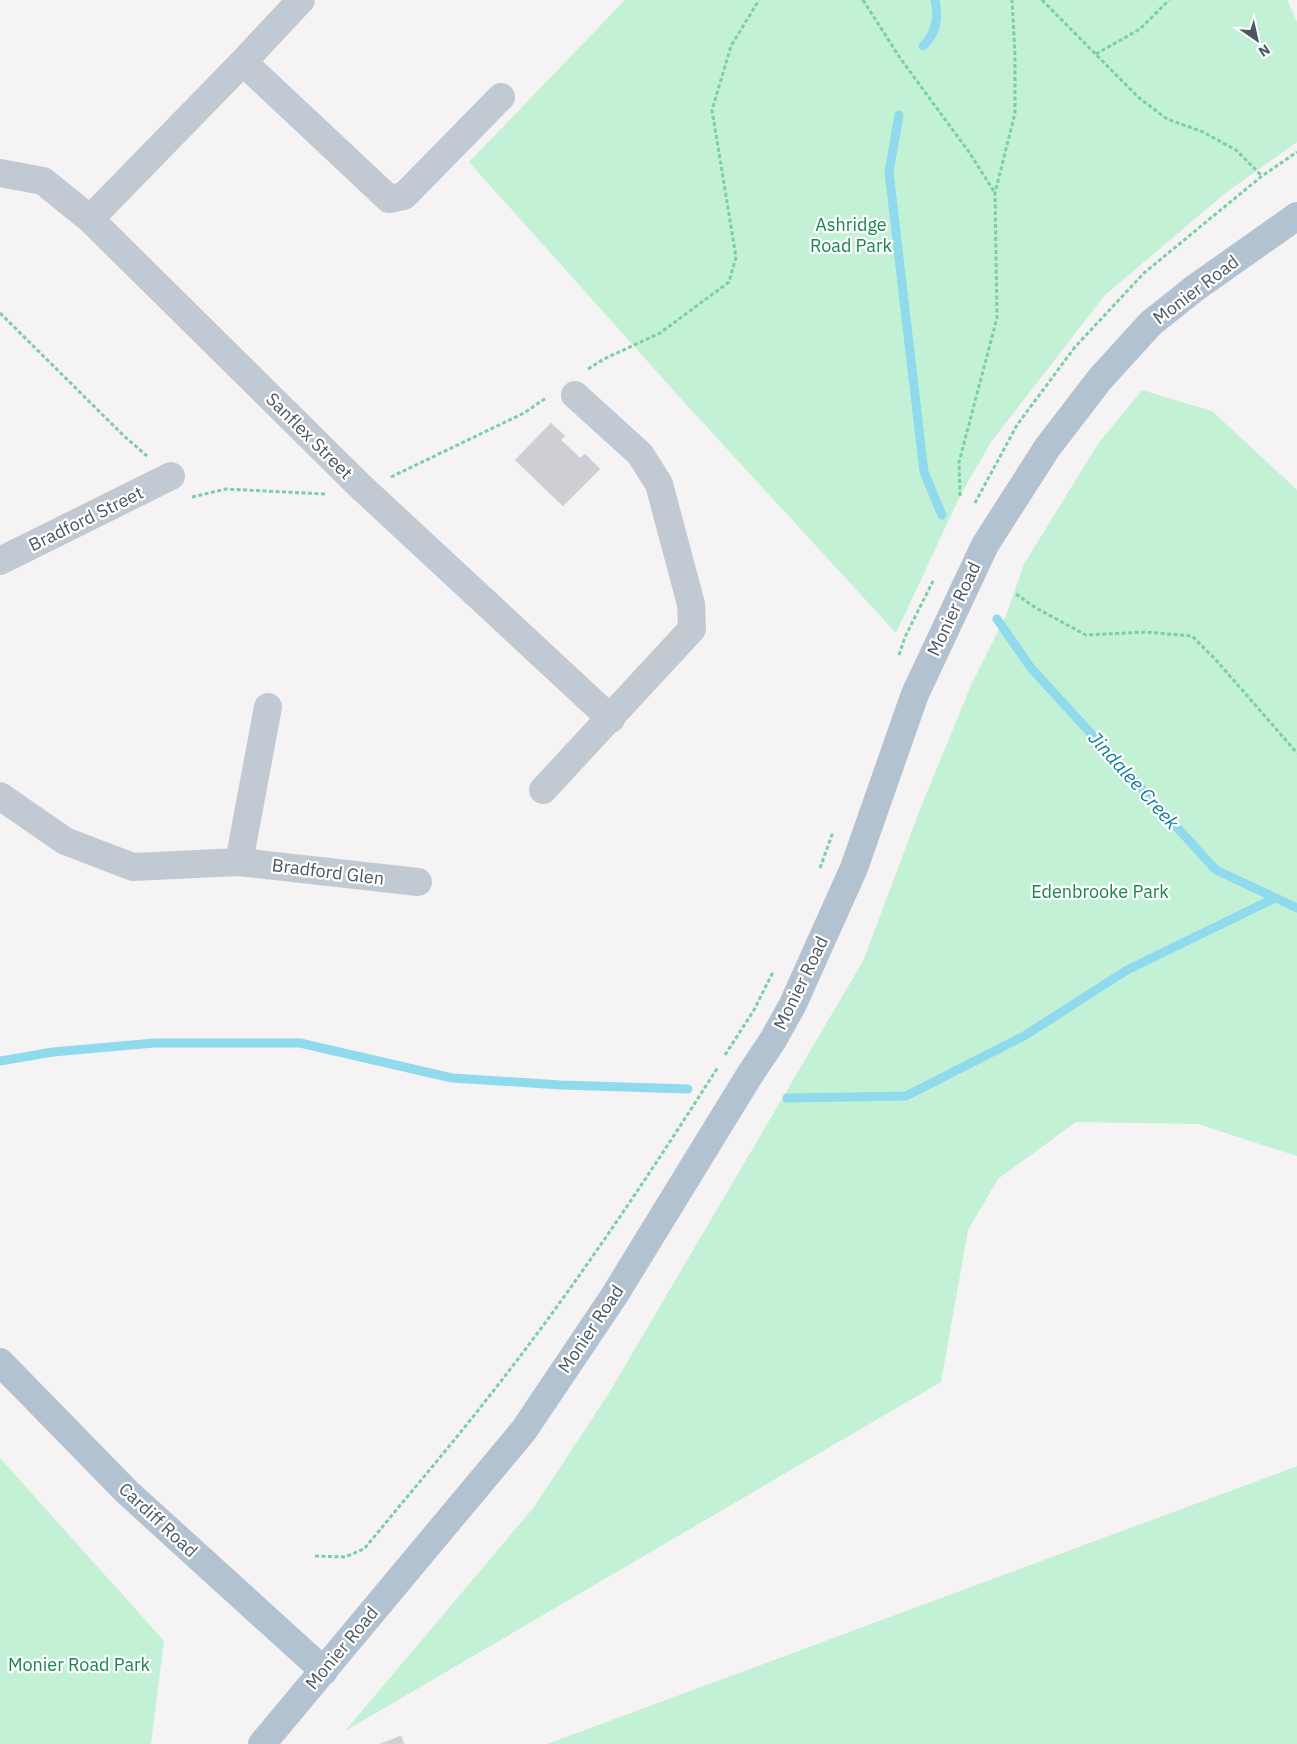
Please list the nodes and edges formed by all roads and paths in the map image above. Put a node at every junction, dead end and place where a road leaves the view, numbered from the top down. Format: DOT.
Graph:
graph roads {
  1 [pos="301,0"];
  2 [pos="759,0"];
  3 [pos="863,0"];
  4 [pos="1012,0"];
  5 [pos="1042,0"];
  6 [pos="1169,0"];
  7 [pos="1096,54"];
  8 [pos="243,62"];
  9 [pos="501,97"];
  10 [pos="1297,152"];
  11 [pos="0,173"];
  12 [pos="1262,176"];
  13 [pos="995,193"];
  14 [pos="1297,216"];
  15 [pos="90,219"];
  16 [pos="0,313"];
  17 [pos="588,369"];
  18 [pos="574,395"];
  19 [pos="548,396"];
  20 [pos="172,476"];
  21 [pos="359,485"];
  22 [pos="960,496"];
  23 [pos="974,504"];
  24 [pos="0,561"];
  25 [pos="934,581"];
  26 [pos="1016,594"];
  27 [pos="896,664"];
  28 [pos="268,707"];
  29 [pos="611,718"];
  30 [pos="1297,753"];
  31 [pos="543,790"];
  32 [pos="0,796"];
  33 [pos="836,826"];
  34 [pos="240,862"];
  35 [pos="819,870"];
  36 [pos="418,882"];
  37 [pos="776,967"];
  38 [pos="724,1058"];
  39 [pos="718,1066"];
  40 [pos="0,1362"];
  41 [pos="315,1556"];
  42 [pos="324,1671"];
  43 [pos="262,1744"];
  1 -- 8 [label="street"];
  2 -- 17 [label="path"];
  3 -- 13 [label="path"];
  4 -- 13 [label="path"];
  5 -- 7 [label="path"];
  6 -- 7 [label="path"];
  7 -- 12 [label="path"];
  8 -- 9 [label="street"];
  8 -- 15 [label="street"];
  10 -- 12 [label="path"];
  11 -- 15 [label="street, Sanflex Street"];
  12 -- 23 [label="path"];
  13 -- 22 [label="path"];
  14 -- 42 [label="main road, Monier Road"];
  15 -- 21 [label="street, Sanflex Street"];
  16 -- 20 [label="path"];
  18 -- 29 [label="street"];
  19 -- 21 [label="path"];
  20 -- 21 [label="path"];
  20 -- 24 [label="street, Bradford Street"];
  21 -- 29 [label="street, Sanflex Street"];
  25 -- 27 [label="path"];
  26 -- 30 [label="path"];
  28 -- 34 [label="street"];
  29 -- 31 [label="street"];
  32 -- 34 [label="street, Bradford Glen"];
  33 -- 35 [label="path"];
  34 -- 36 [label="street, Bradford Glen"];
  37 -- 38 [label="path"];
  39 -- 41 [label="path"];
  40 -- 42 [label="main road, Cardiff Road"];
  42 -- 43 [label="main road, Monier Road"];
}
